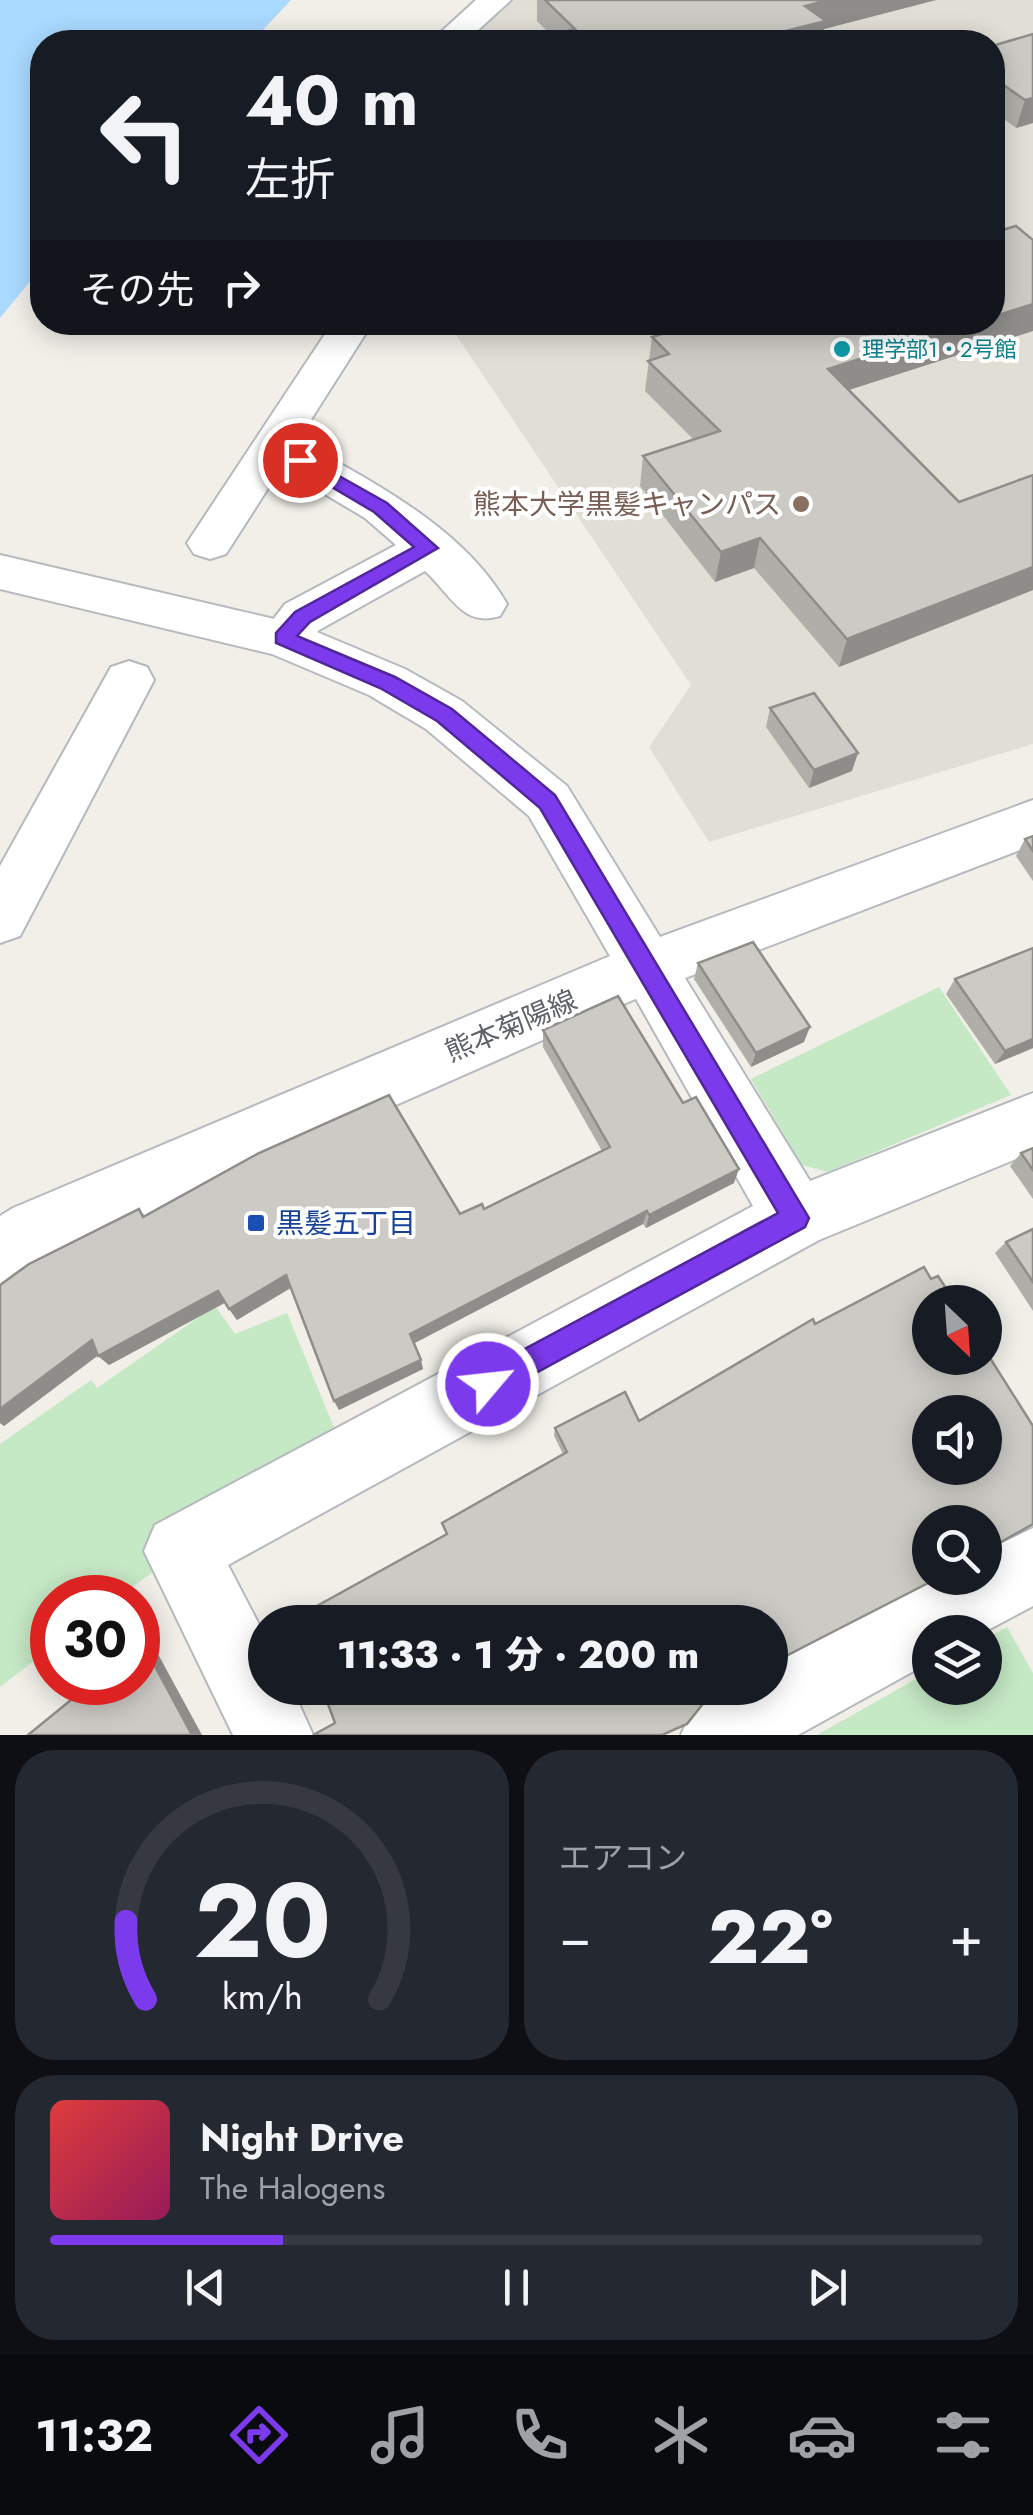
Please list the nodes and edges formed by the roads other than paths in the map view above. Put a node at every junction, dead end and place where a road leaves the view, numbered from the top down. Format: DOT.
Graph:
graph roads {
  1 [pos="495,0"];
  2 [pos="460,30"];
  3 [pos="344,335"];
  4 [pos="272,444"];
  5 [pos="210,543"];
  6 [pos="428,548"];
  7 [pos="0,572"];
  8 [pos="483,604"];
  9 [pos="283,638"];
  10 [pos="130,680"];
  11 [pos="1033,822"];
  12 [pos="0,920"];
  13 [pos="646,967"];
  14 [pos="1033,1122"];
  15 [pos="796,1218"];
  16 [pos="0,1253"];
  17 [pos="1033,1565"];
  18 [pos="274,1735"];
  19 [pos="720,1735"];
  1 -- 2 [label="street"];
  3 -- 4 [label="street"];
  4 -- 5 [label="street"];
  4 -- 6 [label="street"];
  6 -- 8 [label="street"];
  6 -- 9 [label="street"];
  7 -- 9 [label="street"];
  9 -- 13 [label="street"];
  10 -- 12 [label="street"];
  11 -- 13 [label="street, 熊本菊陽線"];
  13 -- 15 [label="street"];
  13 -- 16 [label="street, 熊本菊陽線"];
  14 -- 15 [label="street"];
  15 -- 18 [label="street"];
  17 -- 19 [label="street"];
}
